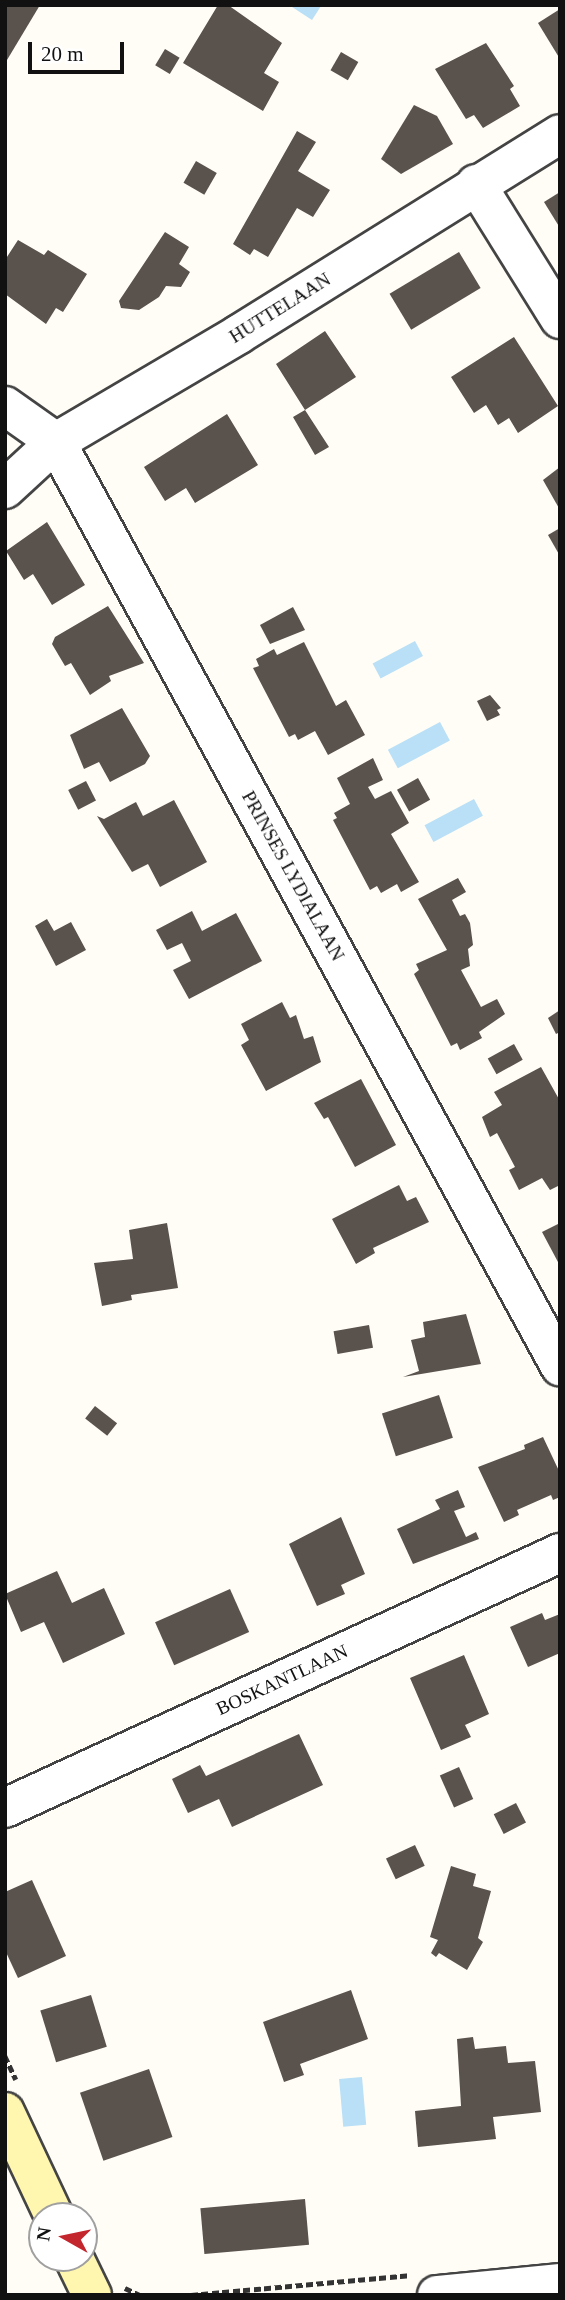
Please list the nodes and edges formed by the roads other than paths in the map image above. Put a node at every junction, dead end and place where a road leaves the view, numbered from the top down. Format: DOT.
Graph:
graph roads {
  1 [pos="560,134"];
  2 [pos="476,184"];
  3 [pos="560,319"];
  4 [pos="5,406"];
  5 [pos="56,442"];
  6 [pos="5,489"];
  7 [pos="560,1366"];
  8 [pos="560,1553"];
  9 [pos="5,1808"];
  10 [pos="5,2112"];
  11 [pos="47,2202"];
  12 [pos="81,2272"];
  13 [pos="560,2283"];
  14 [pos="425,2285"];
  15 [pos="92,2295"];
  1 -- 2 [label="street, HUTTELAAN"];
  2 -- 3 [label="street"];
  2 -- 5 [label="street, HUTTELAAN"];
  4 -- 5 [label="street, PRINSES LYDIALAAN"];
  5 -- 6 [label="street, HUTTELAAN"];
  5 -- 7 [label="street, PRINSES LYDIALAAN"];
  8 -- 9 [label="street, BOSKANTLAAN"];
  10 -- 11 [label="street"];
  12 -- 15 [label="street"];
  13 -- 14 [label="street"];
}
